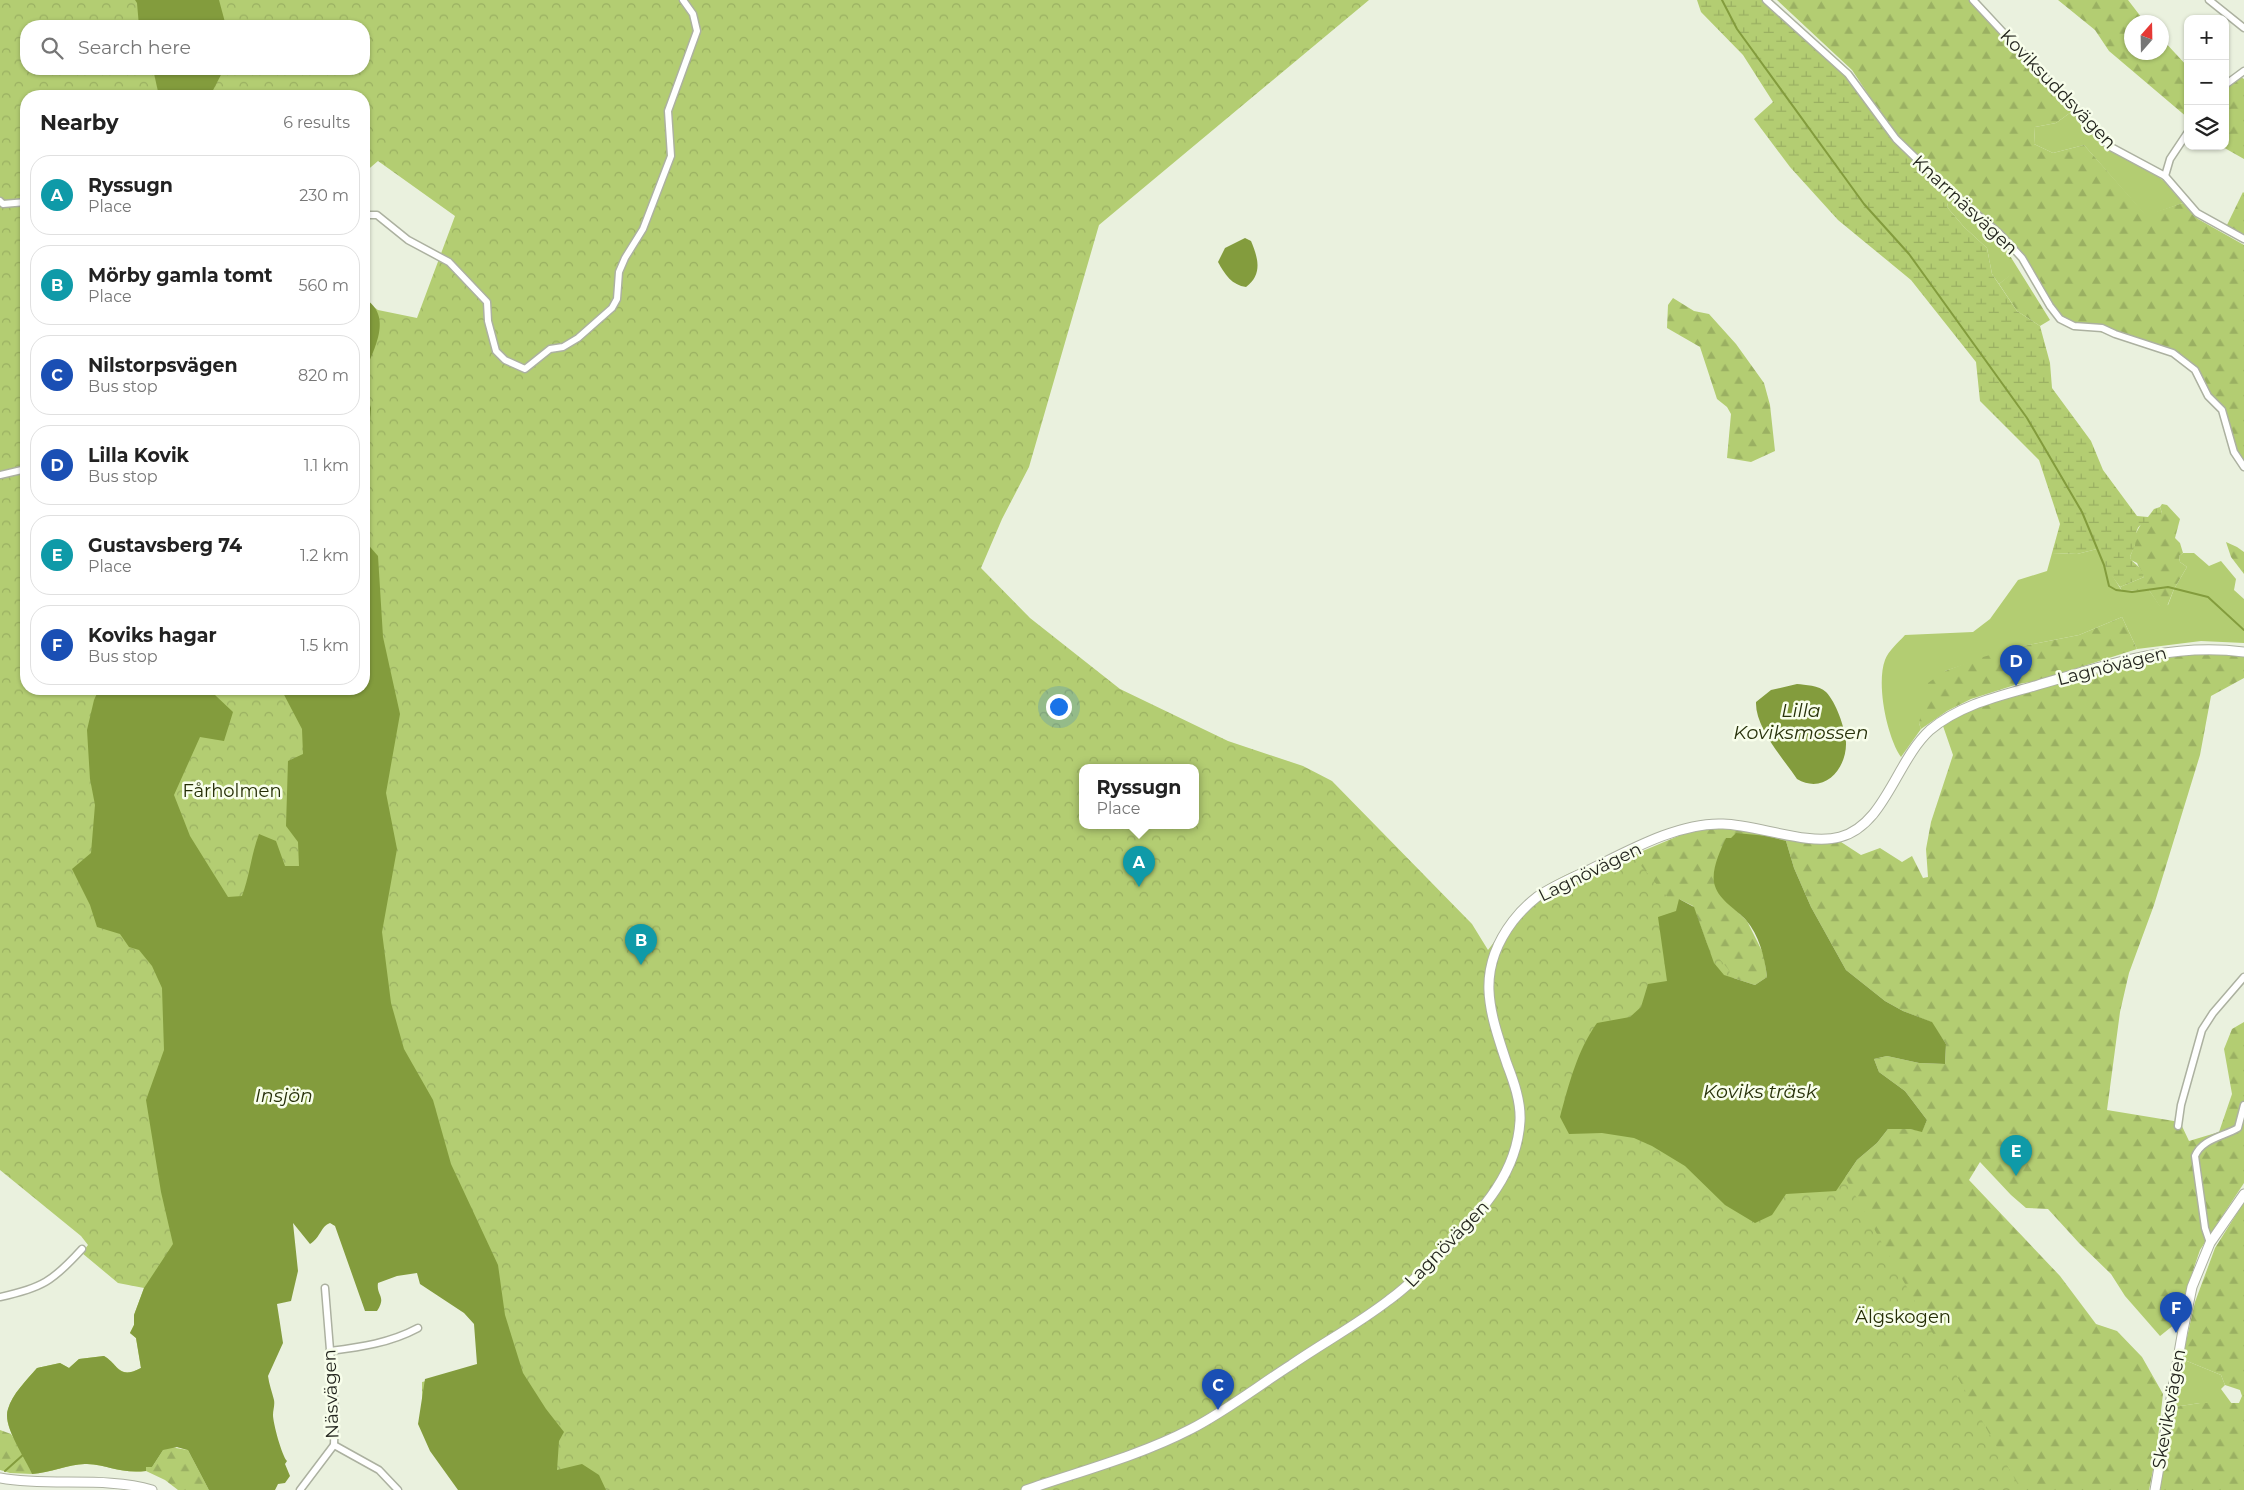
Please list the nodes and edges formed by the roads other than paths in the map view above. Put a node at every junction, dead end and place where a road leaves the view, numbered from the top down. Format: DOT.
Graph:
graph roads {
  1 [pos="683,0"];
  2 [pos="1766,0"];
  3 [pos="1973,0"];
  4 [pos="2209,0"];
  5 [pos="2244,28"];
  6 [pos="2244,71"];
  7 [pos="2229,83"];
  8 [pos="2184,138"];
  9 [pos="2165,176"];
  10 [pos="0,201"];
  11 [pos="20,203"];
  12 [pos="370,215"];
  13 [pos="2244,239"];
  14 [pos="2244,467"];
  15 [pos="20,471"];
  16 [pos="0,474"];
  17 [pos="2244,652"];
  18 [pos="2244,977"];
  19 [pos="2244,1105"];
  20 [pos="2178,1126"];
  21 [pos="2244,1194"];
  22 [pos="2210,1243"];
  23 [pos="82,1249"];
  24 [pos="325,1288"];
  25 [pos="0,1297"];
  26 [pos="418,1328"];
  27 [pos="330,1351"];
  28 [pos="334,1445"];
  29 [pos="0,1478"];
  30 [pos="152,1490"];
  31 [pos="300,1490"];
  32 [pos="398,1490"];
  33 [pos="1026,1490"];
  34 [pos="2155,1490"];
  1 -- 12 [label="street"];
  2 -- 14 [label="street, Knarrnäsvägen"];
  3 -- 9 [label="street, Koviksuddsvägen"];
  4 -- 5 [label="street"];
  6 -- 7 [label="street"];
  8 -- 9 [label="street"];
  9 -- 13 [label="street, Koviksuddsvägen"];
  10 -- 11 [label="street"];
  15 -- 16 [label="street"];
  17 -- 33 [label="street, Lagnövägen"];
  18 -- 20 [label="street"];
  19 -- 22 [label="street"];
  21 -- 22 [label="street, Skeviksvägen"];
  22 -- 34 [label="street, Skeviksvägen"];
  23 -- 25 [label="street"];
  24 -- 27 [label="street, Näsvägen"];
  26 -- 27 [label="street"];
  27 -- 28 [label="street, Näsvägen"];
  28 -- 31 [label="street, Näsvägen"];
  28 -- 32 [label="street"];
  29 -- 30 [label="street"];
}
